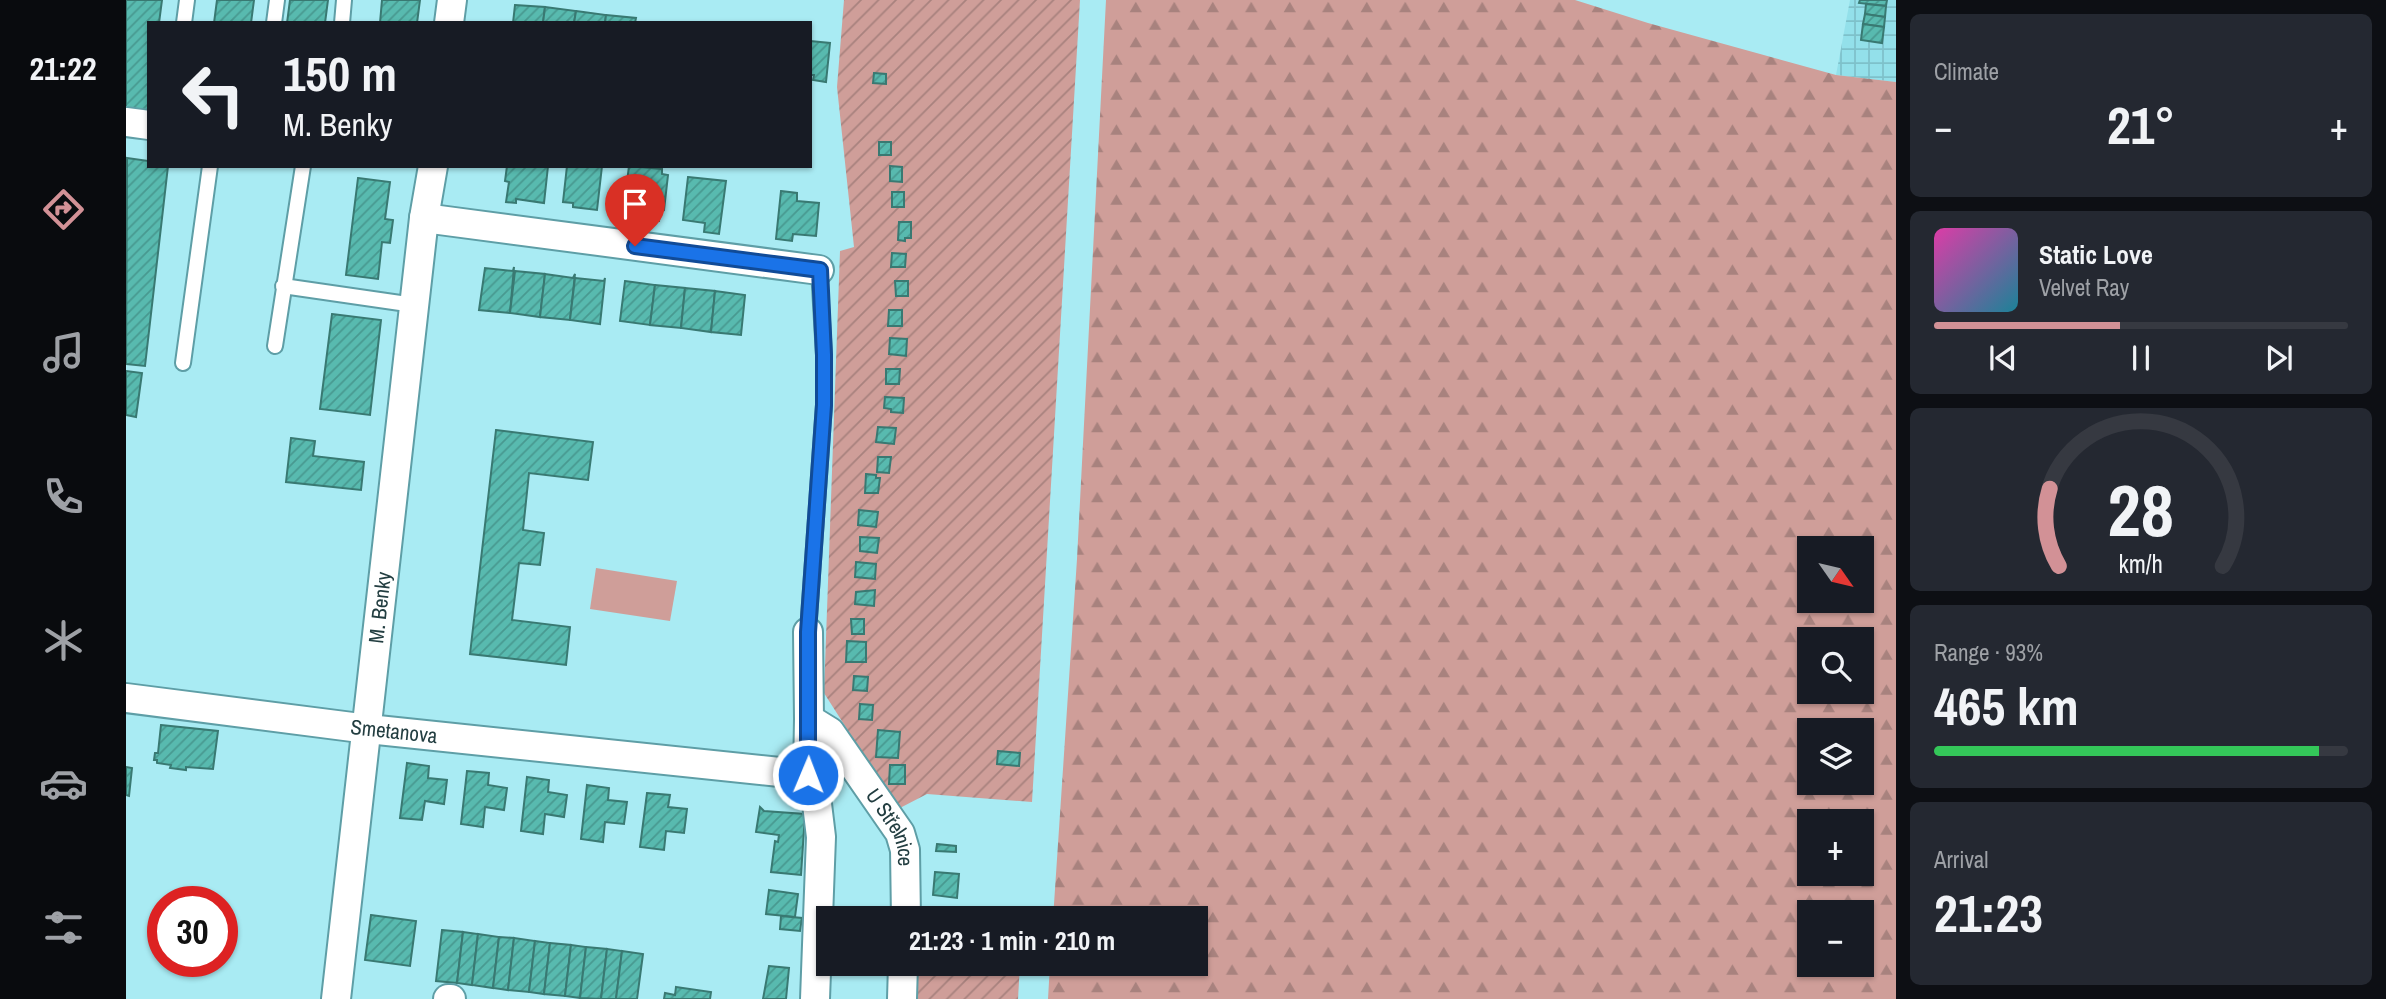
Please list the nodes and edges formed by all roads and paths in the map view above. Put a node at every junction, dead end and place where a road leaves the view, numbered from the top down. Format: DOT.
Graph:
graph roads {
  1 [pos="187,0"];
  2 [pos="277,0"];
  3 [pos="344,0"];
  4 [pos="452,0"];
  5 [pos="184,21"];
  6 [pos="274,21"];
  7 [pos="342,21"];
  8 [pos="449,21"];
  9 [pos="126,122"];
  10 [pos="147,125"];
  11 [pos="210,168"];
  12 [pos="303,168"];
  13 [pos="433,168"];
  14 [pos="424,218"];
  15 [pos="820,270"];
  16 [pos="283,286"];
  17 [pos="414,305"];
  18 [pos="275,346"];
  19 [pos="183,363"];
  20 [pos="808,632"];
  21 [pos="126,698"];
  22 [pos="808,719"];
  23 [pos="368,729"];
  24 [pos="808,775"];
  25 [pos="906,906"];
  26 [pos="903,976"];
  27 [pos="336,999"];
  28 [pos="815,999"];
  29 [pos="902,999"];
  1 -- 5 [label="lane"];
  2 -- 6 [label="lane"];
  3 -- 7 [label="lane"];
  4 -- 8 [label="street"];
  9 -- 10 [label="street"];
  11 -- 19 [label="lane"];
  12 -- 16 [label="lane"];
  13 -- 14 [label="street, M. Benky"];
  14 -- 15 [label="street"];
  14 -- 17 [label="street, M. Benky"];
  15 -- 20 [label="lane"];
  16 -- 17 [label="lane"];
  16 -- 18 [label="lane"];
  17 -- 23 [label="street, M. Benky"];
  20 -- 22 [label="street"];
  21 -- 23 [label="street, Smetanova"];
  22 -- 24 [label="street"];
  22 -- 25 [label="street, U Střelnice"];
  23 -- 24 [label="street, Smetanova"];
  23 -- 27 [label="street, M. Benky"];
  24 -- 28 [label="street"];
  26 -- 29 [label="street"];
}
